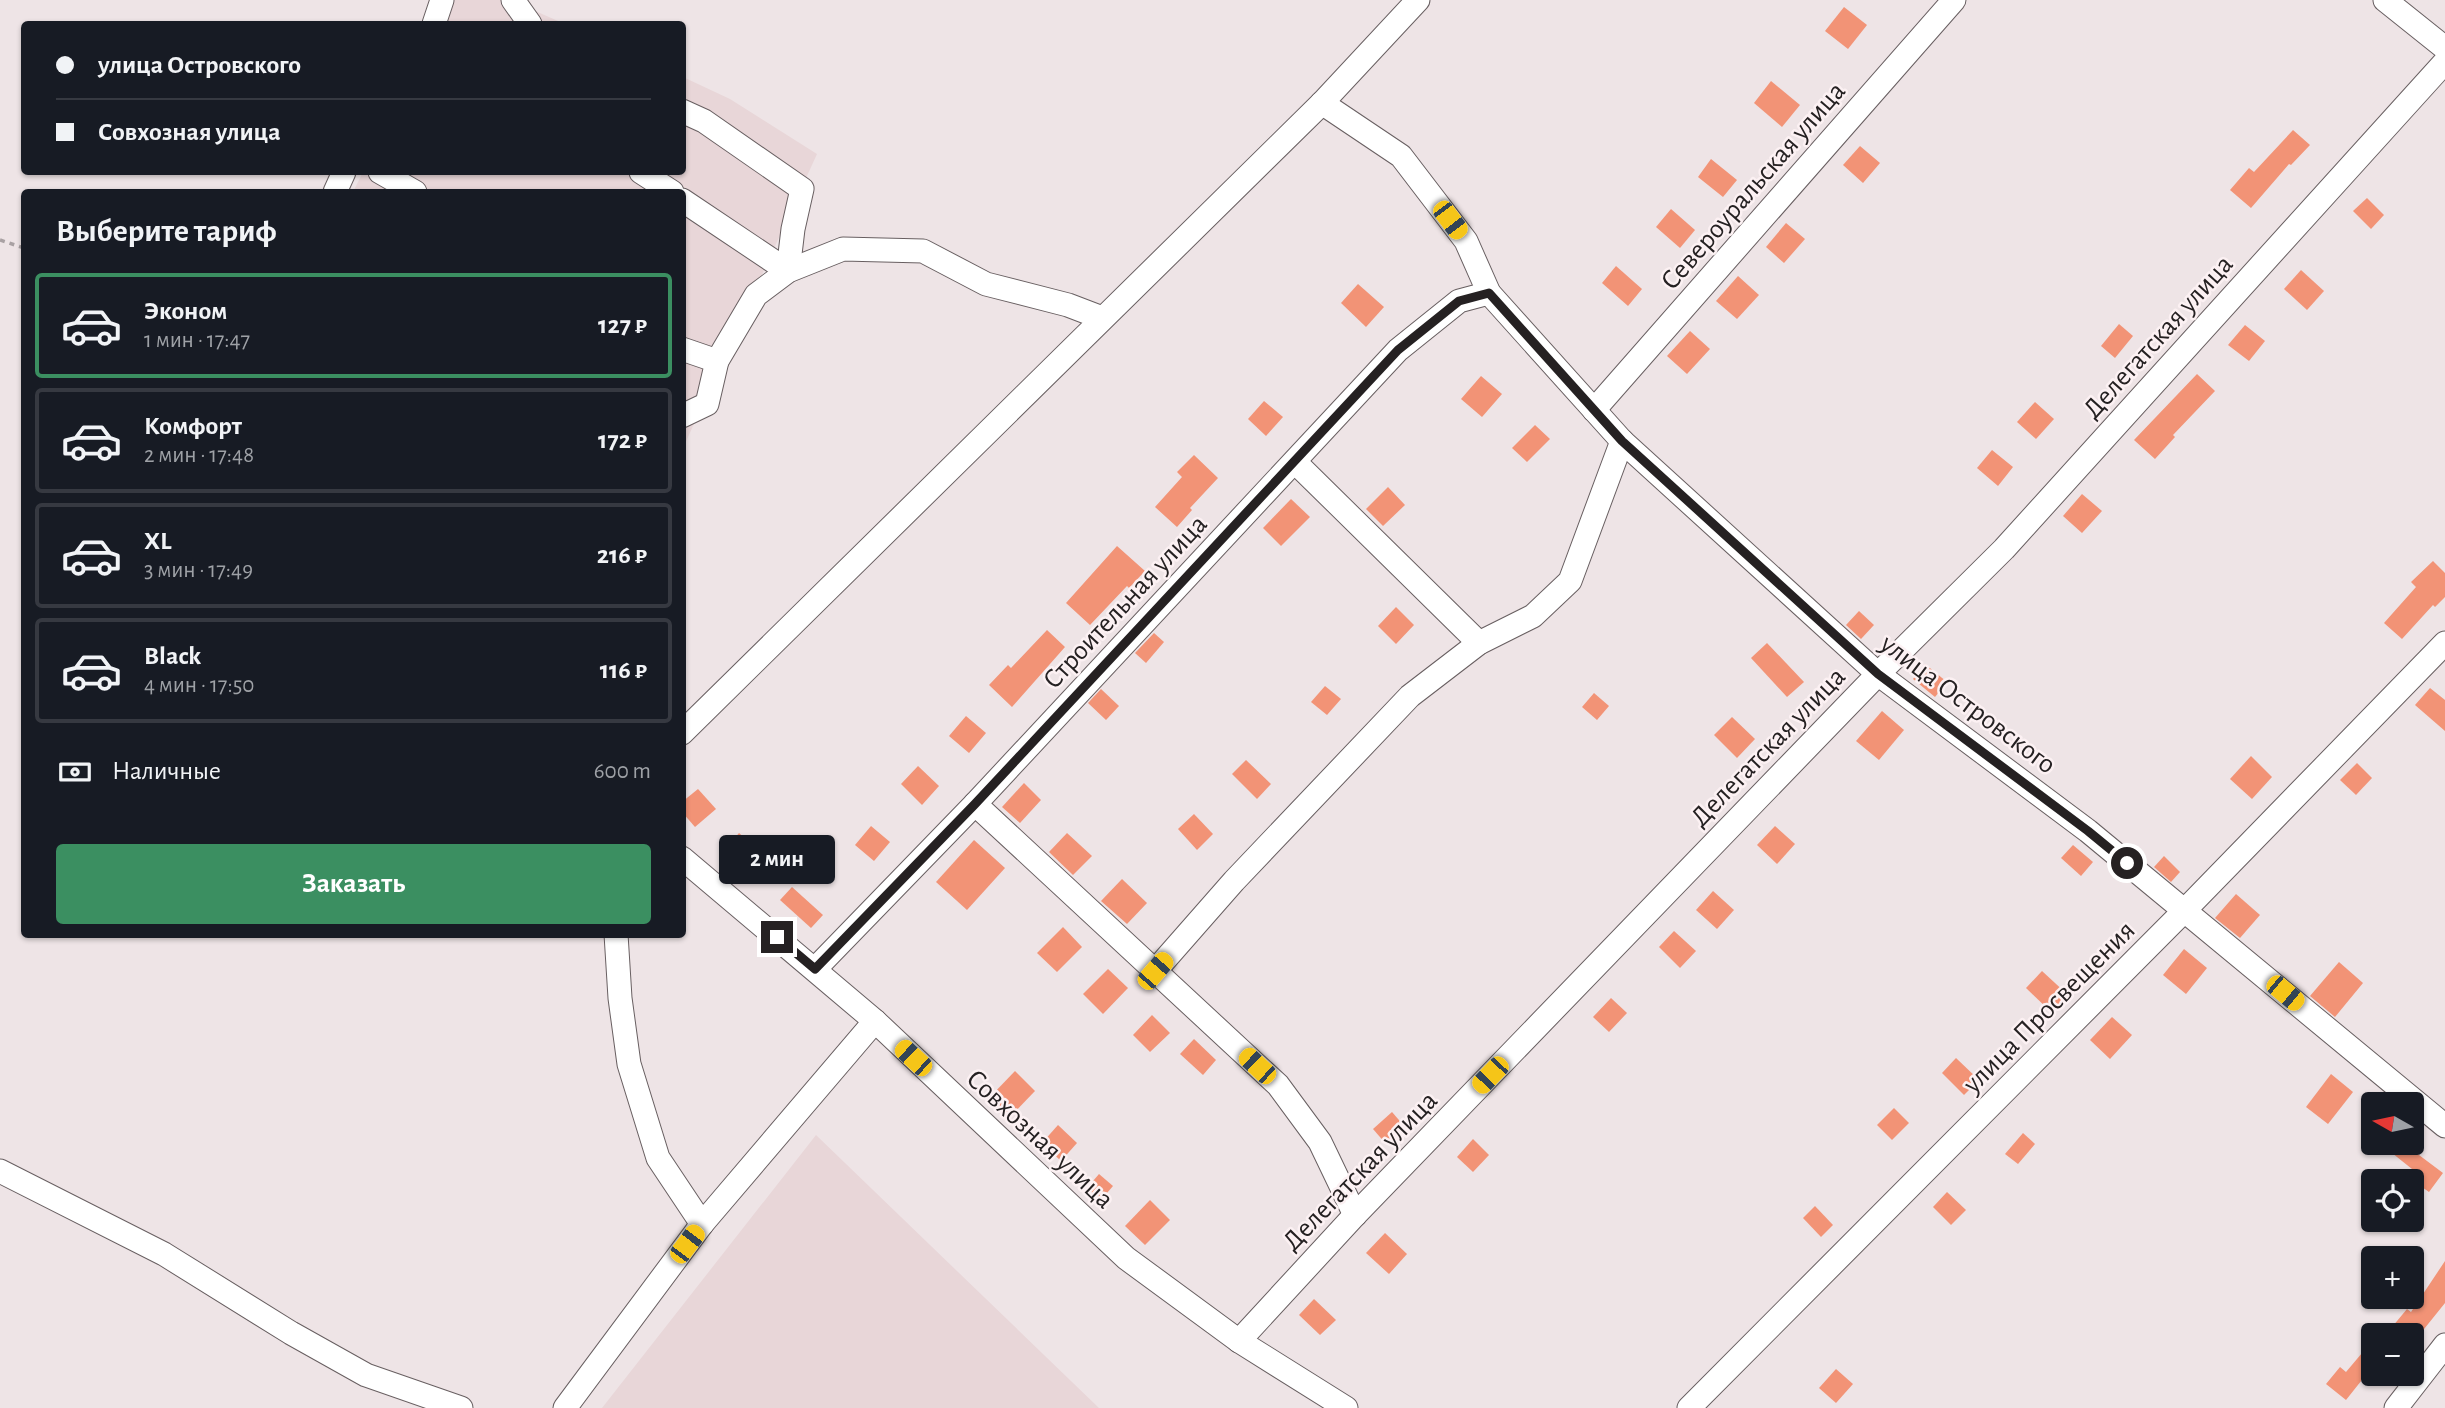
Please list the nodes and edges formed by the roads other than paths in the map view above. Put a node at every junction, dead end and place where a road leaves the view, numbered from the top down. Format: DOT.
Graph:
graph roads {
  1 [pos="442,0"];
  2 [pos="513,0"];
  3 [pos="1418,0"];
  4 [pos="1954,0"];
  5 [pos="2385,0"];
  6 [pos="435,21"];
  7 [pos="528,21"];
  8 [pos="2445,48"];
  9 [pos="2445,62"];
  10 [pos="1322,103"];
  11 [pos="686,113"];
  12 [pos="385,175"];
  13 [pos="646,175"];
  14 [pos="410,189"];
  15 [pos="667,189"];
  16 [pos="686,203"];
  17 [pos="788,271"];
  18 [pos="1489,293"];
  19 [pos="1102,318"];
  20 [pos="686,350"];
  21 [pos="717,362"];
  22 [pos="1594,410"];
  23 [pos="686,414"];
  24 [pos="1622,441"];
  25 [pos="1295,462"];
  26 [pos="1479,643"];
  27 [pos="2445,643"];
  28 [pos="1878,674"];
  29 [pos="686,729"];
  30 [pos="975,804"];
  31 [pos="686,861"];
  32 [pos="2185,910"];
  33 [pos="616,938"];
  34 [pos="815,969"];
  35 [pos="1155,971"];
  36 [pos="875,1021"];
  37 [pos="2445,1126"];
  38 [pos="0,1171"];
  39 [pos="1355,1215"];
  40 [pos="702,1224"];
  41 [pos="1239,1341"];
  42 [pos="2445,1345"];
  43 [pos="461,1408"];
  44 [pos="565,1408"];
  45 [pos="1346,1408"];
  46 [pos="1689,1408"];
  47 [pos="2396,1408"];
  1 -- 6 [label="street"];
  2 -- 7 [label="street"];
  3 -- 10 [label="street"];
  4 -- 22 [label="street, Североуральская улица"];
  5 -- 8 [label="street"];
  9 -- 28 [label="street, Делегатская улица"];
  10 -- 18 [label="street, улица Островского"];
  10 -- 19 [label="street"];
  11 -- 17 [label="street"];
  12 -- 14 [label="street"];
  13 -- 15 [label="street"];
  16 -- 17 [label="street"];
  17 -- 19 [label="street"];
  17 -- 21 [label="street"];
  18 -- 22 [label="street, улица Островского"];
  18 -- 25 [label="street, Строительная улица"];
  19 -- 29 [label="street"];
  20 -- 21 [label="street"];
  21 -- 23 [label="street"];
  22 -- 24 [label="street, улица Островского"];
  24 -- 26 [label="street"];
  24 -- 28 [label="street, улица Островского"];
  25 -- 26 [label="street"];
  25 -- 30 [label="street, Строительная улица"];
  26 -- 35 [label="street"];
  27 -- 32 [label="street, улица Просвещения"];
  28 -- 32 [label="street, улица Островского"];
  28 -- 39 [label="street, Делегатская улица"];
  30 -- 34 [label="street, Строительная улица"];
  30 -- 35 [label="street"];
  31 -- 34 [label="street, Совхозная улица"];
  32 -- 37 [label="street, улица Островского"];
  32 -- 46 [label="street, улица Просвещения"];
  33 -- 40 [label="street"];
  34 -- 36 [label="street, Совхозная улица"];
  35 -- 39 [label="street"];
  36 -- 40 [label="street"];
  36 -- 41 [label="street, Совхозная улица"];
  38 -- 43 [label="street"];
  39 -- 41 [label="street, Делегатская улица"];
  40 -- 44 [label="street"];
  41 -- 45 [label="street, Совхозная улица"];
  42 -- 47 [label="street"];
}
